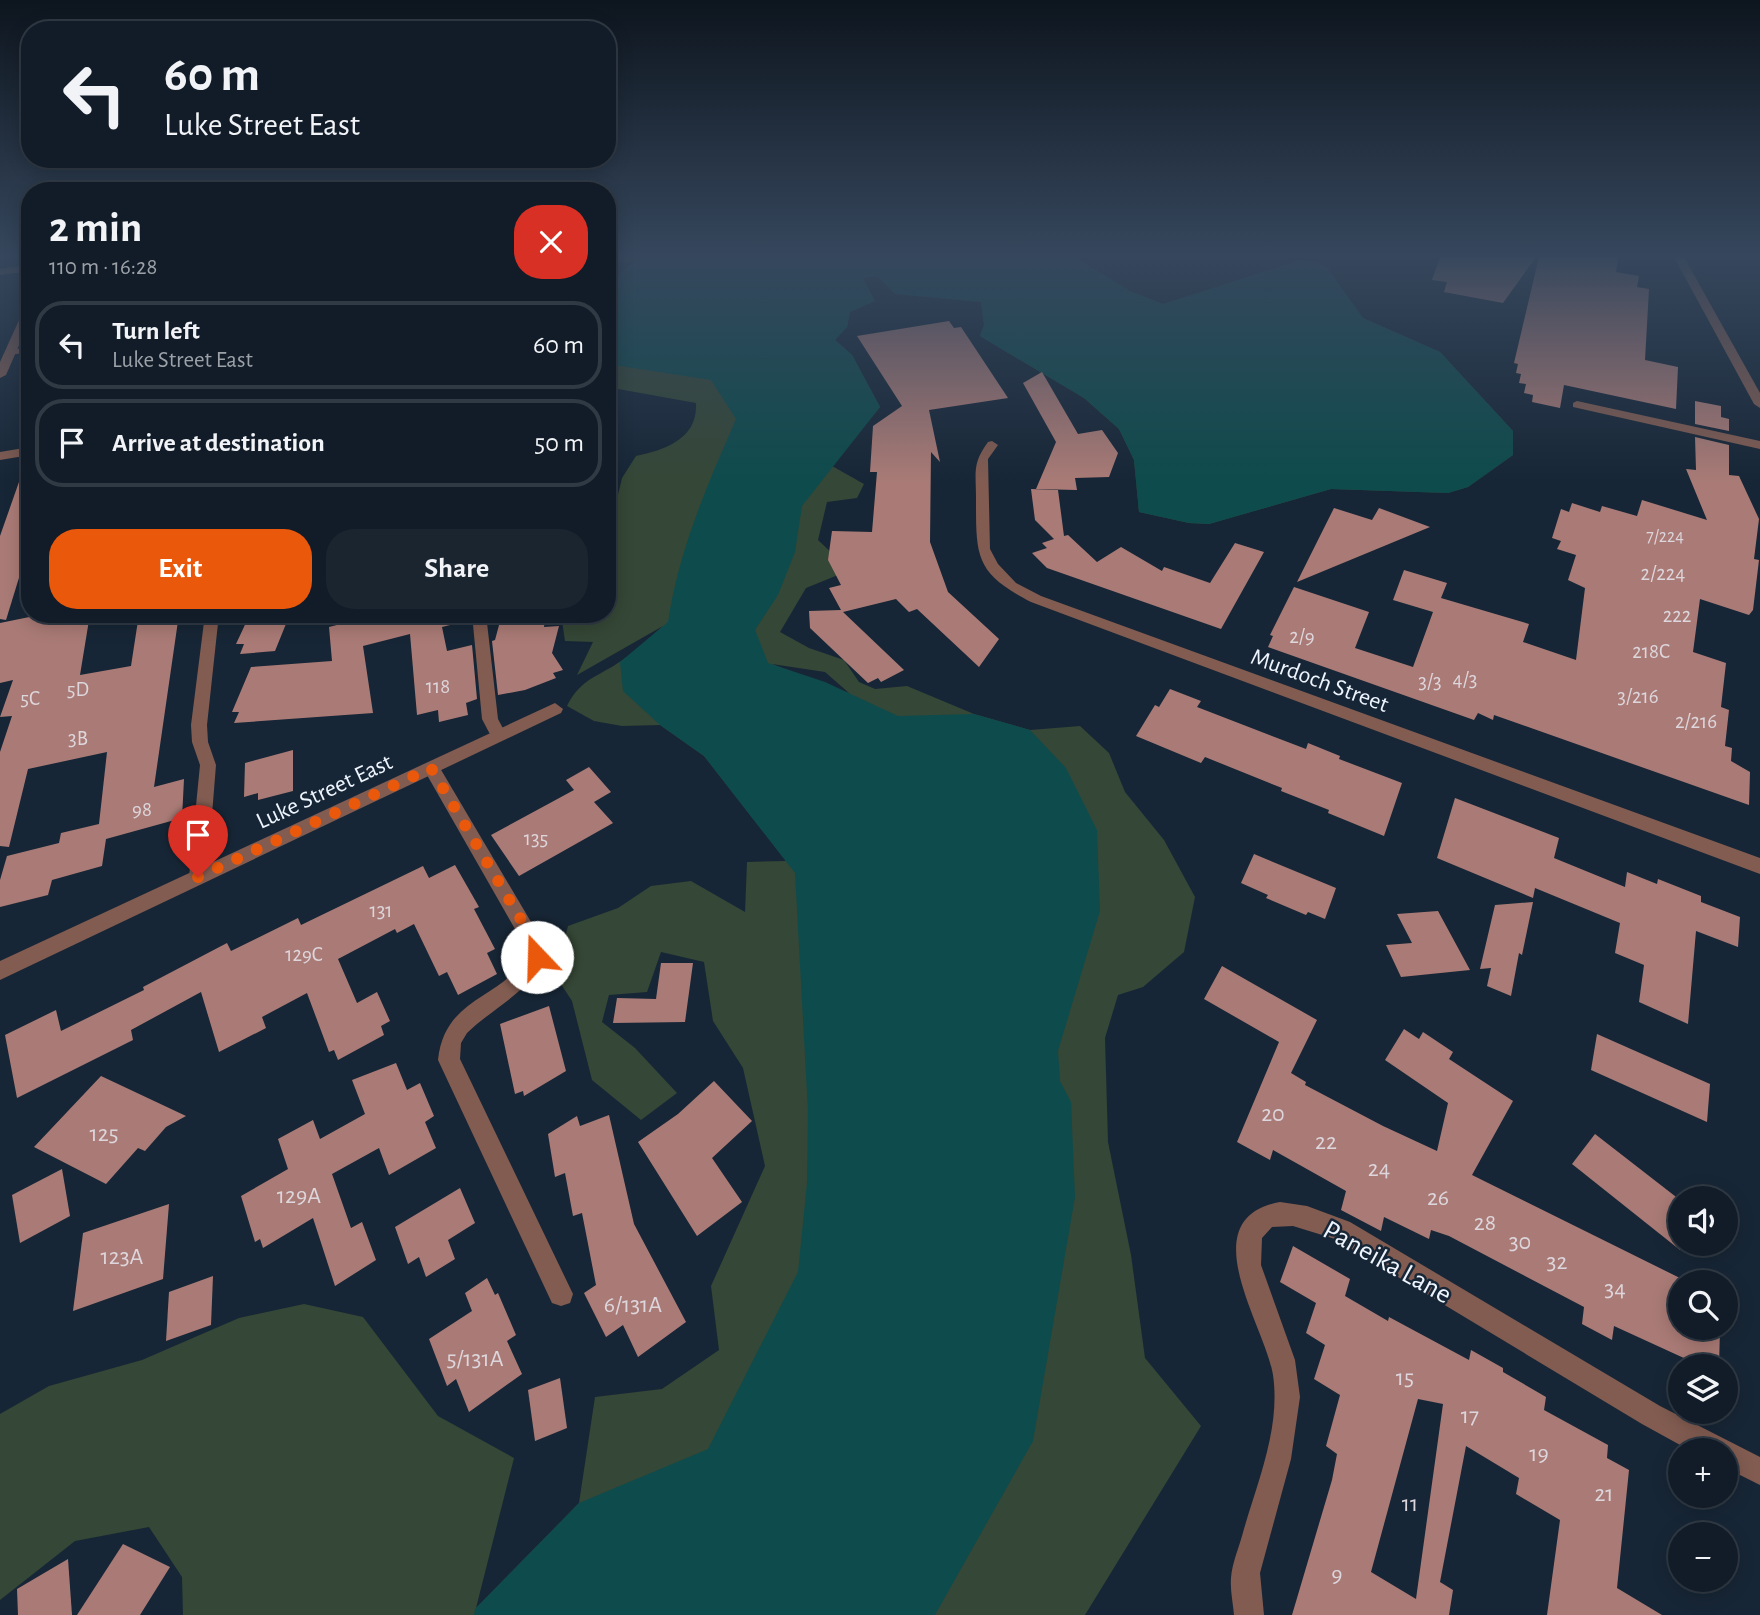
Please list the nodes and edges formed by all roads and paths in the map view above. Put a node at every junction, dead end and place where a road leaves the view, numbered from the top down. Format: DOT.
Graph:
graph roads {
  1 [pos="18,332"];
  2 [pos="1721,332"];
  3 [pos="6,356"];
  4 [pos="0,374"];
  5 [pos="1760,404"];
  6 [pos="1577,405"];
  7 [pos="992,445"];
  8 [pos="1760,445"];
  9 [pos="21,452"];
  10 [pos="0,456"];
  11 [pos="211,623"];
  12 [pos="480,623"];
  13 [pos="555,709"];
  14 [pos="499,736"];
  15 [pos="431,768"];
  16 [pos="1760,866"];
  17 [pos="198,877"];
  18 [pos="0,971"];
  19 [pos="561,1294"];
  20 [pos="1694,1438"];
  21 [pos="1738,1460"];
  22 [pos="1760,1472"];
  23 [pos="1249,1615"];
  1 -- 3 [label="street"];
  2 -- 5 [label="street"];
  3 -- 4 [label="street"];
  6 -- 8 [label="street"];
  7 -- 16 [label="street, Murdoch Street"];
  9 -- 10 [label="street"];
  11 -- 17 [label="street"];
  12 -- 14 [label="street"];
  13 -- 14 [label="street, Luke Street East"];
  14 -- 15 [label="street, Luke Street East"];
  15 -- 17 [label="street, Luke Street East"];
  15 -- 19 [label="street"];
  17 -- 18 [label="street, Luke Street East"];
  20 -- 23 [label="street, Paneika Lane"];
  21 -- 22 [label="street"];
}
